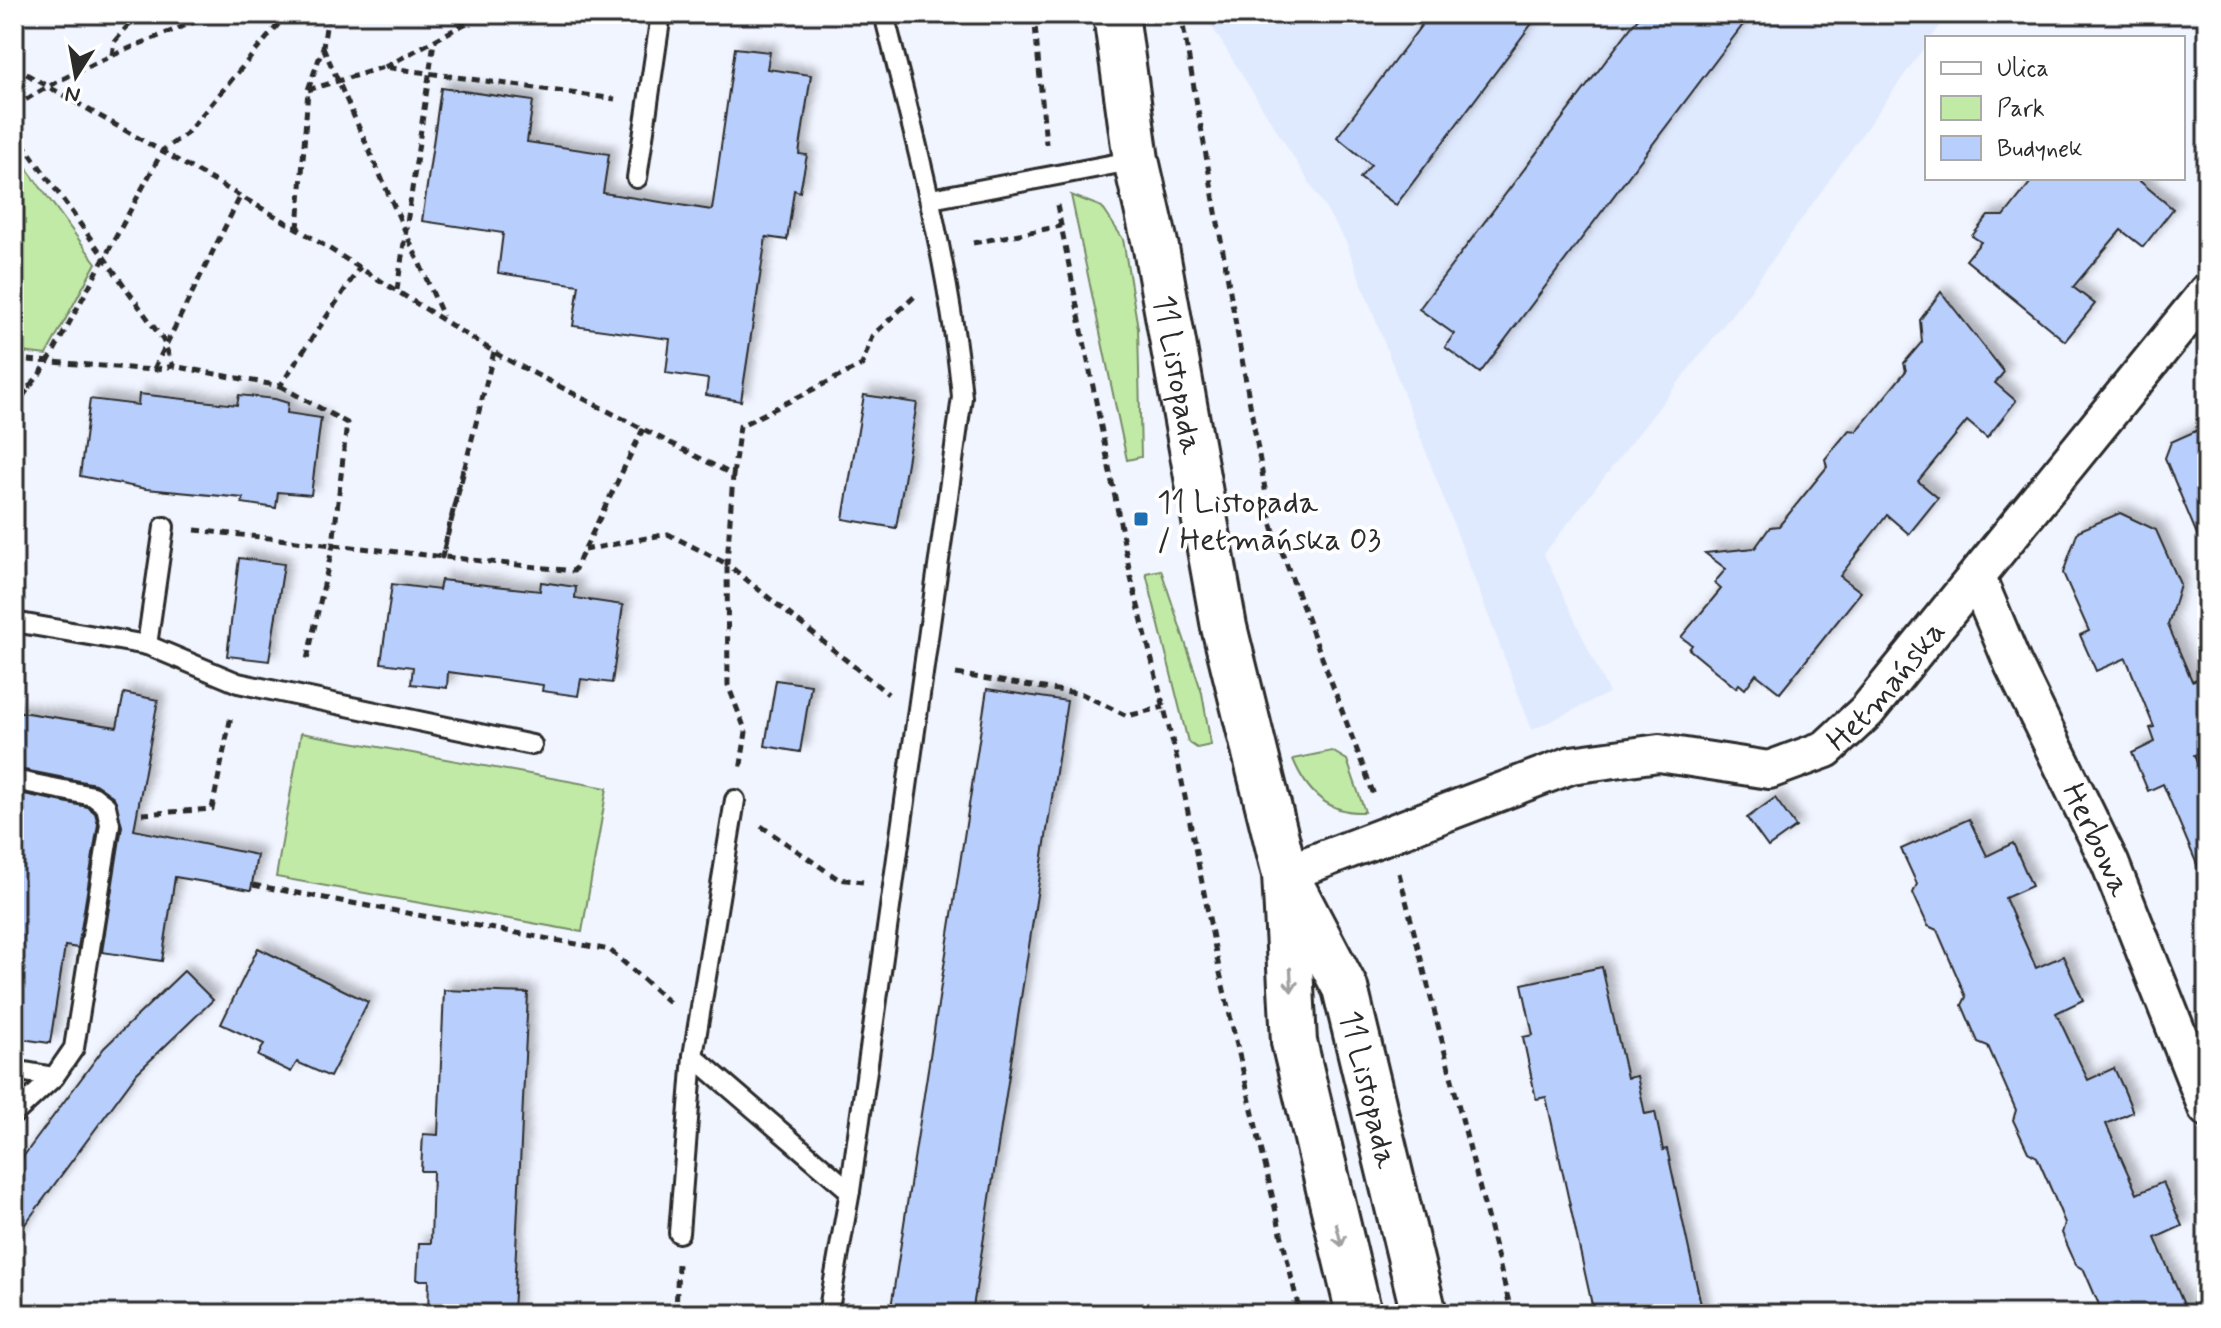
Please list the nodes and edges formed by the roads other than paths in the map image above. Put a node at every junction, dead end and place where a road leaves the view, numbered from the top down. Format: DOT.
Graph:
graph roads {
  1 [pos="661,14"];
  2 [pos="884,14"];
  3 [pos="1116,14"];
  4 [pos="1136,160"];
  5 [pos="637,178"];
  6 [pos="931,199"];
  7 [pos="2207,292"];
  8 [pos="164,527"];
  9 [pos="1977,578"];
  10 [pos="14,622"];
  11 [pos="147,645"];
  12 [pos="532,745"];
  13 [pos="14,780"];
  14 [pos="735,803"];
  15 [pos="1285,874"];
  16 [pos="693,1056"];
  17 [pos="14,1070"];
  18 [pos="54,1077"];
  19 [pos="2207,1108"];
  20 [pos="14,1114"];
  21 [pos="850,1191"];
  22 [pos="679,1233"];
  23 [pos="828,1314"];
  24 [pos="1359,1314"];
  25 [pos="1424,1314"];
  1 -- 5 [label="lane"];
  2 -- 6 [label="lane"];
  3 -- 4 [label="street, 11 Listopada"];
  4 -- 6 [label="lane"];
  4 -- 15 [label="street, 11 Listopada"];
  6 -- 21 [label="lane"];
  7 -- 9 [label="street, Hetmańska"];
  8 -- 11 [label="lane"];
  9 -- 15 [label="street, Hetmańska"];
  9 -- 19 [label="street, Herbowa"];
  10 -- 11 [label="lane"];
  11 -- 12 [label="lane"];
  13 -- 18 [label="lane"];
  14 -- 16 [label="lane"];
  15 -- 24 [label="street, 11 Listopada, one-way"];
  15 -- 25 [label="street, 11 Listopada"];
  16 -- 21 [label="lane"];
  16 -- 22 [label="lane"];
  17 -- 18 [label="lane"];
  18 -- 20 [label="lane"];
  21 -- 23 [label="lane"];
}
